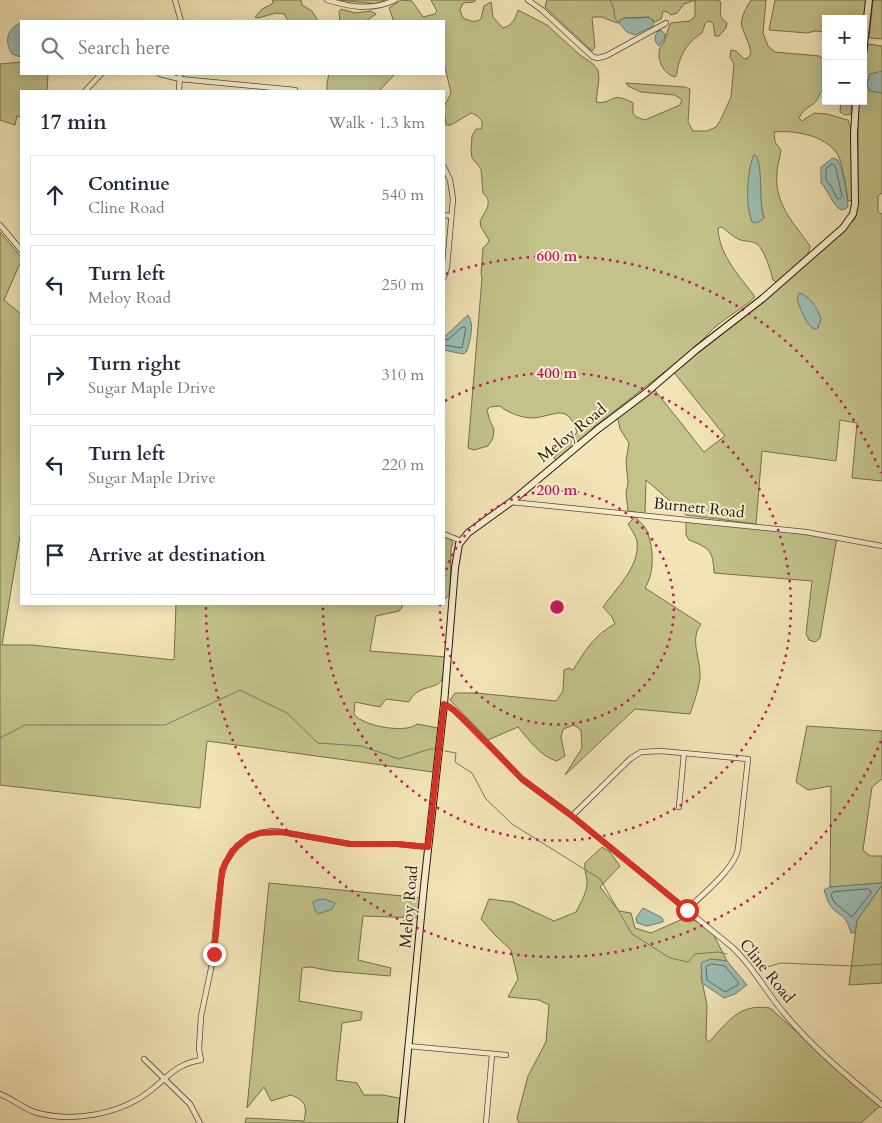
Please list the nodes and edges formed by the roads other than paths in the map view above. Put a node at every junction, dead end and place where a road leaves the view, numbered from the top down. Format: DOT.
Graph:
graph roads {
  1 [pos="175,0"];
  2 [pos="327,0"];
  3 [pos="395,0"];
  4 [pos="528,0"];
  5 [pos="869,0"];
  6 [pos="867,18"];
  7 [pos="181,20"];
  8 [pos="666,23"];
  9 [pos="100,75"];
  10 [pos="167,75"];
  11 [pos="180,77"];
  12 [pos="86,90"];
  13 [pos="179,90"];
  14 [pos="295,90"];
  15 [pos="856,105"];
  16 [pos="445,170"];
  17 [pos="445,215"];
  18 [pos="451,216"];
  19 [pos="0,225"];
  20 [pos="20,249"];
  21 [pos="445,274"];
  22 [pos="511,502"];
  23 [pos="445,534"];
  24 [pos="461,541"];
  25 [pos="882,546"];
  26 [pos="444,704"];
  27 [pos="684,753"];
  28 [pos="679,807"];
  29 [pos="572,816"];
  30 [pos="428,847"];
  31 [pos="687,910"];
  32 [pos="408,1046"];
  33 [pos="492,1055"];
  34 [pos="506,1055"];
  35 [pos="144,1058"];
  36 [pos="164,1078"];
  37 [pos="0,1094"];
  38 [pos="882,1105"];
  39 [pos="79,1120"];
  40 [pos="200,1123"];
  41 [pos="401,1123"];
  42 [pos="486,1123"];
  1 -- 7 [label="street"];
  2 -- 3 [label="street"];
  4 -- 8 [label="street"];
  5 -- 6 [label="street"];
  9 -- 12 [label="street"];
  10 -- 11 [label="street"];
  11 -- 13 [label="street"];
  11 -- 14 [label="street"];
  15 -- 22 [label="street, Meloy Road"];
  16 -- 18 [label="street"];
  17 -- 18 [label="street"];
  18 -- 21 [label="street"];
  19 -- 20 [label="street"];
  22 -- 24 [label="street, Meloy Road"];
  22 -- 25 [label="street, Burnett Road"];
  23 -- 24 [label="street"];
  24 -- 26 [label="street, Meloy Road"];
  26 -- 29 [label="street, Cline Road"];
  26 -- 30 [label="street, Meloy Road"];
  27 -- 28 [label="street"];
  27 -- 29 [label="street"];
  27 -- 31 [label="street"];
  29 -- 31 [label="street, Cline Road"];
  30 -- 32 [label="street, Meloy Road"];
  30 -- 36 [label="street"];
  31 -- 38 [label="street, Cline Road"];
  32 -- 33 [label="street"];
  32 -- 41 [label="street, Meloy Road"];
  33 -- 34 [label="street"];
  33 -- 42 [label="street"];
  35 -- 36 [label="street"];
  36 -- 39 [label="street"];
  36 -- 40 [label="street"];
  37 -- 39 [label="street"];
}
